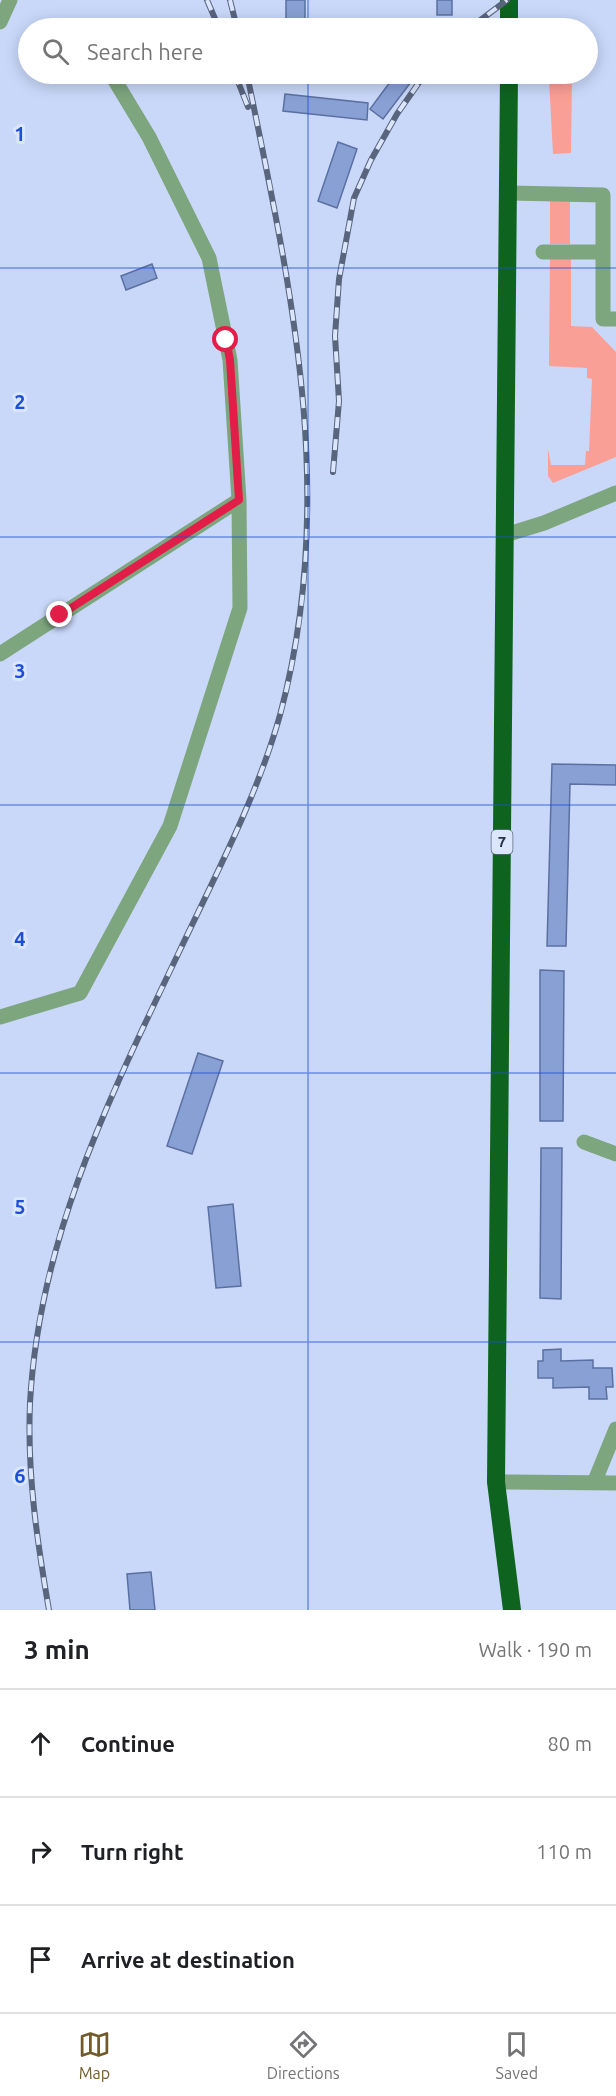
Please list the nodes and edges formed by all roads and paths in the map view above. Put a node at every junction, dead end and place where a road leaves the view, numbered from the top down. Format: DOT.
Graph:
graph roads {
  1 [pos="10,0"];
  2 [pos="509,0"];
  3 [pos="508,18"];
  4 [pos="0,22"];
  5 [pos="117,84"];
  6 [pos="509,84"];
  7 [pos="510,193"];
  8 [pos="543,252"];
  9 [pos="603,252"];
  10 [pos="616,319"];
  11 [pos="616,493"];
  12 [pos="239,500"];
  13 [pos="505,535"];
  14 [pos="0,654"];
  15 [pos="0,1017"];
  16 [pos="584,1142"];
  17 [pos="616,1154"];
  18 [pos="616,1429"];
  19 [pos="496,1482"];
  20 [pos="594,1483"];
  21 [pos="616,1483"];
  22 [pos="512,1610"];
  1 -- 4 [label="street"];
  2 -- 3 [label="highway"];
  5 -- 12 [label="street"];
  6 -- 7 [label="highway, 7"];
  7 -- 9 [label="street"];
  7 -- 13 [label="highway, 7"];
  8 -- 9 [label="street"];
  9 -- 10 [label="street"];
  11 -- 13 [label="street"];
  12 -- 14 [label="street"];
  12 -- 15 [label="street"];
  13 -- 19 [label="highway, 7"];
  16 -- 17 [label="street"];
  18 -- 20 [label="street"];
  19 -- 20 [label="street"];
  19 -- 22 [label="highway, 7"];
  20 -- 21 [label="street"];
}
